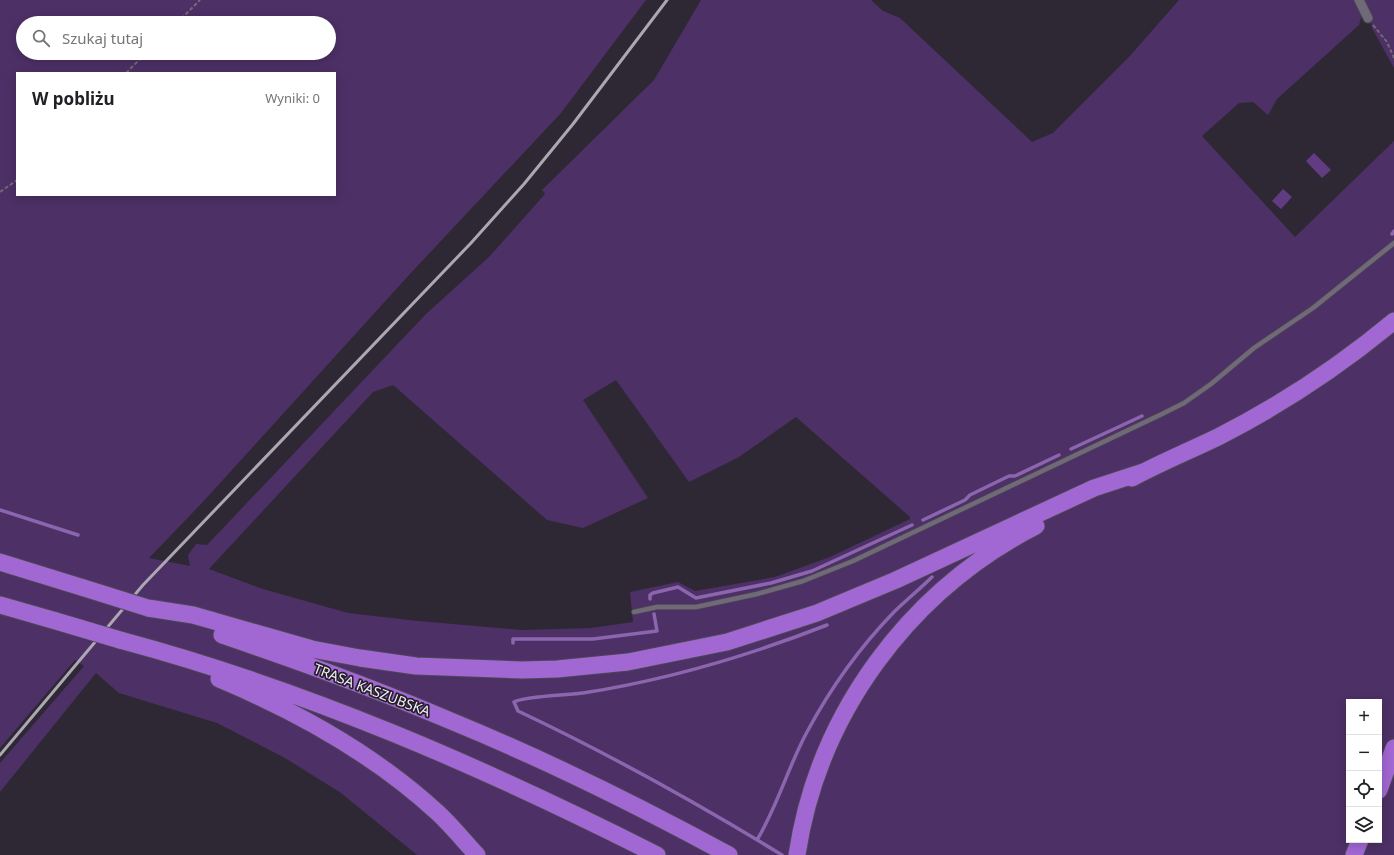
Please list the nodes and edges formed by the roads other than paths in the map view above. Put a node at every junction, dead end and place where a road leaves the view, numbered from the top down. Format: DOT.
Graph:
graph roads {
  1 [pos="1359,0"];
  2 [pos="1368,18"];
  3 [pos="1394,243"];
  4 [pos="1394,321"];
  5 [pos="1143,472"];
  6 [pos="0,562"];
  7 [pos="0,604"];
  8 [pos="148,608"];
  9 [pos="634,612"];
  10 [pos="120,640"];
  11 [pos="1394,748"];
  12 [pos="1382,782"];
  13 [pos="1359,843"];
  14 [pos="798,851"];
  15 [pos="478,855"];
  16 [pos="657,855"];
  17 [pos="729,855"];
  18 [pos="1354,855"];
  1 -- 2 [label="street"];
  3 -- 9 [label="lane"];
  4 -- 5 [label="highway"];
  5 -- 8 [label="highway"];
  5 -- 14 [label="highway"];
  6 -- 8 [label="highway, TRASA KASZUBSKA, bridge"];
  7 -- 10 [label="highway, bridge"];
  8 -- 17 [label="highway, TRASA KASZUBSKA"];
  10 -- 15 [label="highway"];
  10 -- 16 [label="highway"];
  11 -- 12 [label="highway"];
  13 -- 18 [label="highway"];
}
